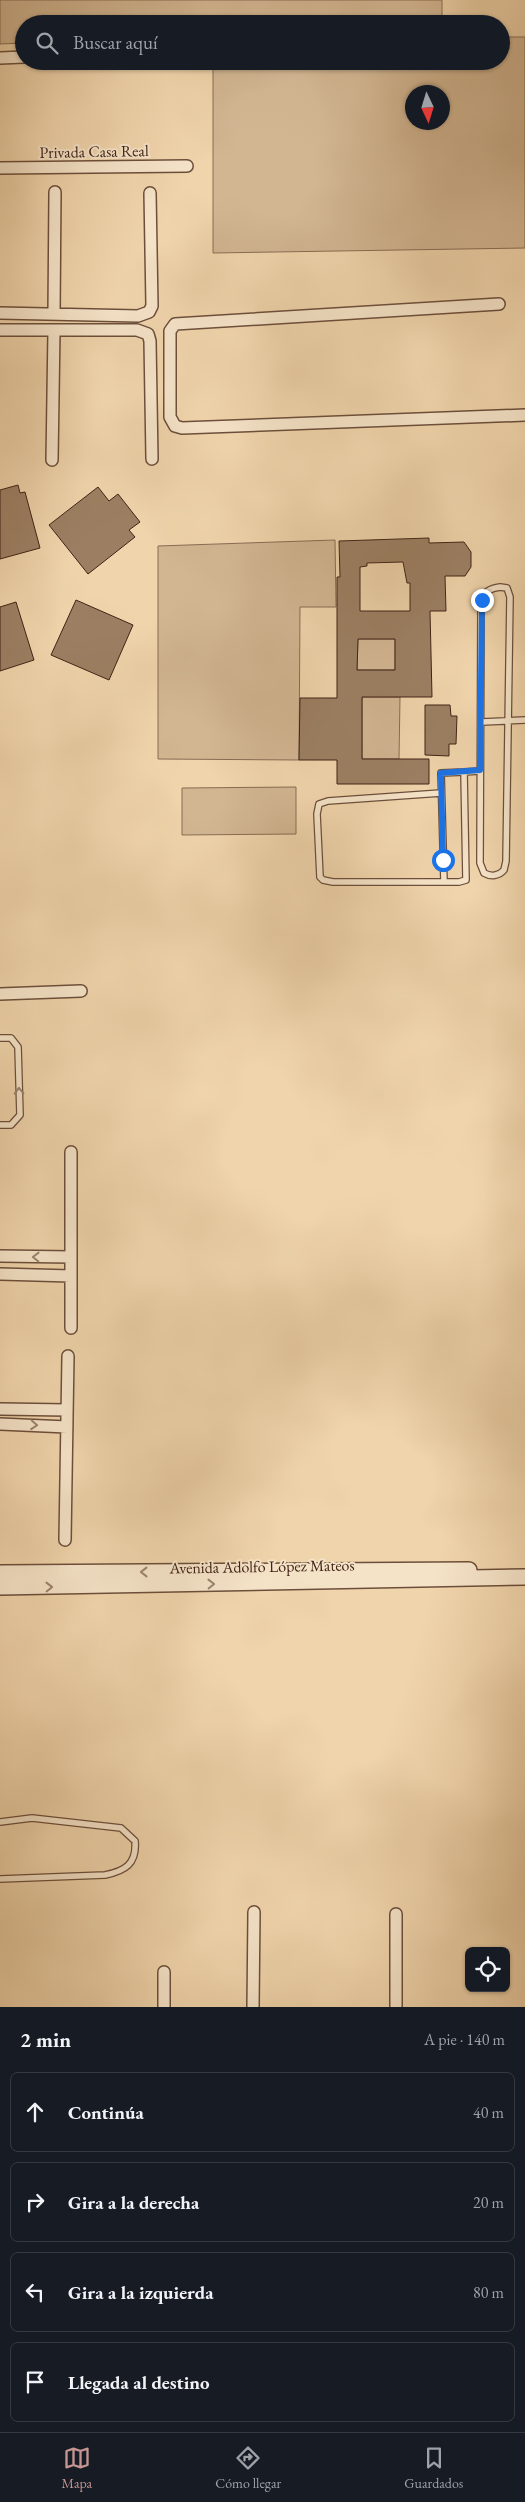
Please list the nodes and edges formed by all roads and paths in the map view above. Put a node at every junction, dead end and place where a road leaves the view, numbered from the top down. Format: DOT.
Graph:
graph roads {
  1 [pos="15,57"];
  2 [pos="0,58"];
  3 [pos="187,166"];
  4 [pos="0,168"];
  5 [pos="55,192"];
  6 [pos="150,193"];
  7 [pos="499,304"];
  8 [pos="0,313"];
  9 [pos="54,314"];
  10 [pos="0,330"];
  11 [pos="54,330"];
  12 [pos="525,415"];
  13 [pos="52,460"];
  14 [pos="152,460"];
  15 [pos="525,720"];
  16 [pos="508,721"];
  17 [pos="482,722"];
  18 [pos="480,770"];
  19 [pos="464,772"];
  20 [pos="441,793"];
  21 [pos="444,882"];
  22 [pos="81,992"];
  23 [pos="0,994"];
  24 [pos="0,1038"];
  25 [pos="0,1125"];
  26 [pos="71,1152"];
  27 [pos="0,1256"];
  28 [pos="71,1257"];
  29 [pos="0,1274"];
  30 [pos="71,1276"];
  31 [pos="71,1328"];
  32 [pos="68,1356"];
  33 [pos="0,1409"];
  34 [pos="67,1410"];
  35 [pos="0,1424"];
  36 [pos="68,1427"];
  37 [pos="65,1540"];
  38 [pos="525,1571"];
  39 [pos="0,1573"];
  40 [pos="525,1577"];
  41 [pos="0,1587"];
  42 [pos="0,1822"];
  43 [pos="0,1879"];
  44 [pos="254,1912"];
  45 [pos="396,1914"];
  46 [pos="164,1972"];
  47 [pos="164,2007"];
  48 [pos="253,2007"];
  49 [pos="396,2007"];
  1 -- 2 [label="street"];
  3 -- 4 [label="street, Privada Casa Real"];
  5 -- 9 [label="street"];
  6 -- 9 [label="street"];
  7 -- 12 [label="street"];
  8 -- 9 [label="street"];
  10 -- 11 [label="street"];
  11 -- 13 [label="street"];
  11 -- 14 [label="street"];
  15 -- 16 [label="lane"];
  16 -- 17 [label="lane"];
  16 -- 17 [label="lane"];
  16 -- 18 [label="lane"];
  17 -- 18 [label="lane"];
  18 -- 19 [label="lane"];
  19 -- 20 [label="lane"];
  19 -- 21 [label="lane"];
  20 -- 21 [label="lane"];
  20 -- 21 [label="lane"];
  22 -- 23 [label="street"];
  25 -- 24 [label="lane, one-way"];
  26 -- 28 [label="street"];
  28 -- 27 [label="street, one-way"];
  28 -- 30 [label="street"];
  29 -- 30 [label="street"];
  30 -- 31 [label="street"];
  32 -- 34 [label="street"];
  33 -- 34 [label="street"];
  34 -- 36 [label="street"];
  35 -- 36 [label="street, one-way"];
  36 -- 37 [label="street"];
  38 -- 39 [label="street, Avenida Adolfo López Mateos, one-way"];
  41 -- 40 [label="street, Avenida Adolfo López Mateos, one-way"];
  42 -- 43 [label="lane"];
  44 -- 48 [label="street"];
  45 -- 49 [label="street"];
  46 -- 47 [label="street"];
}
